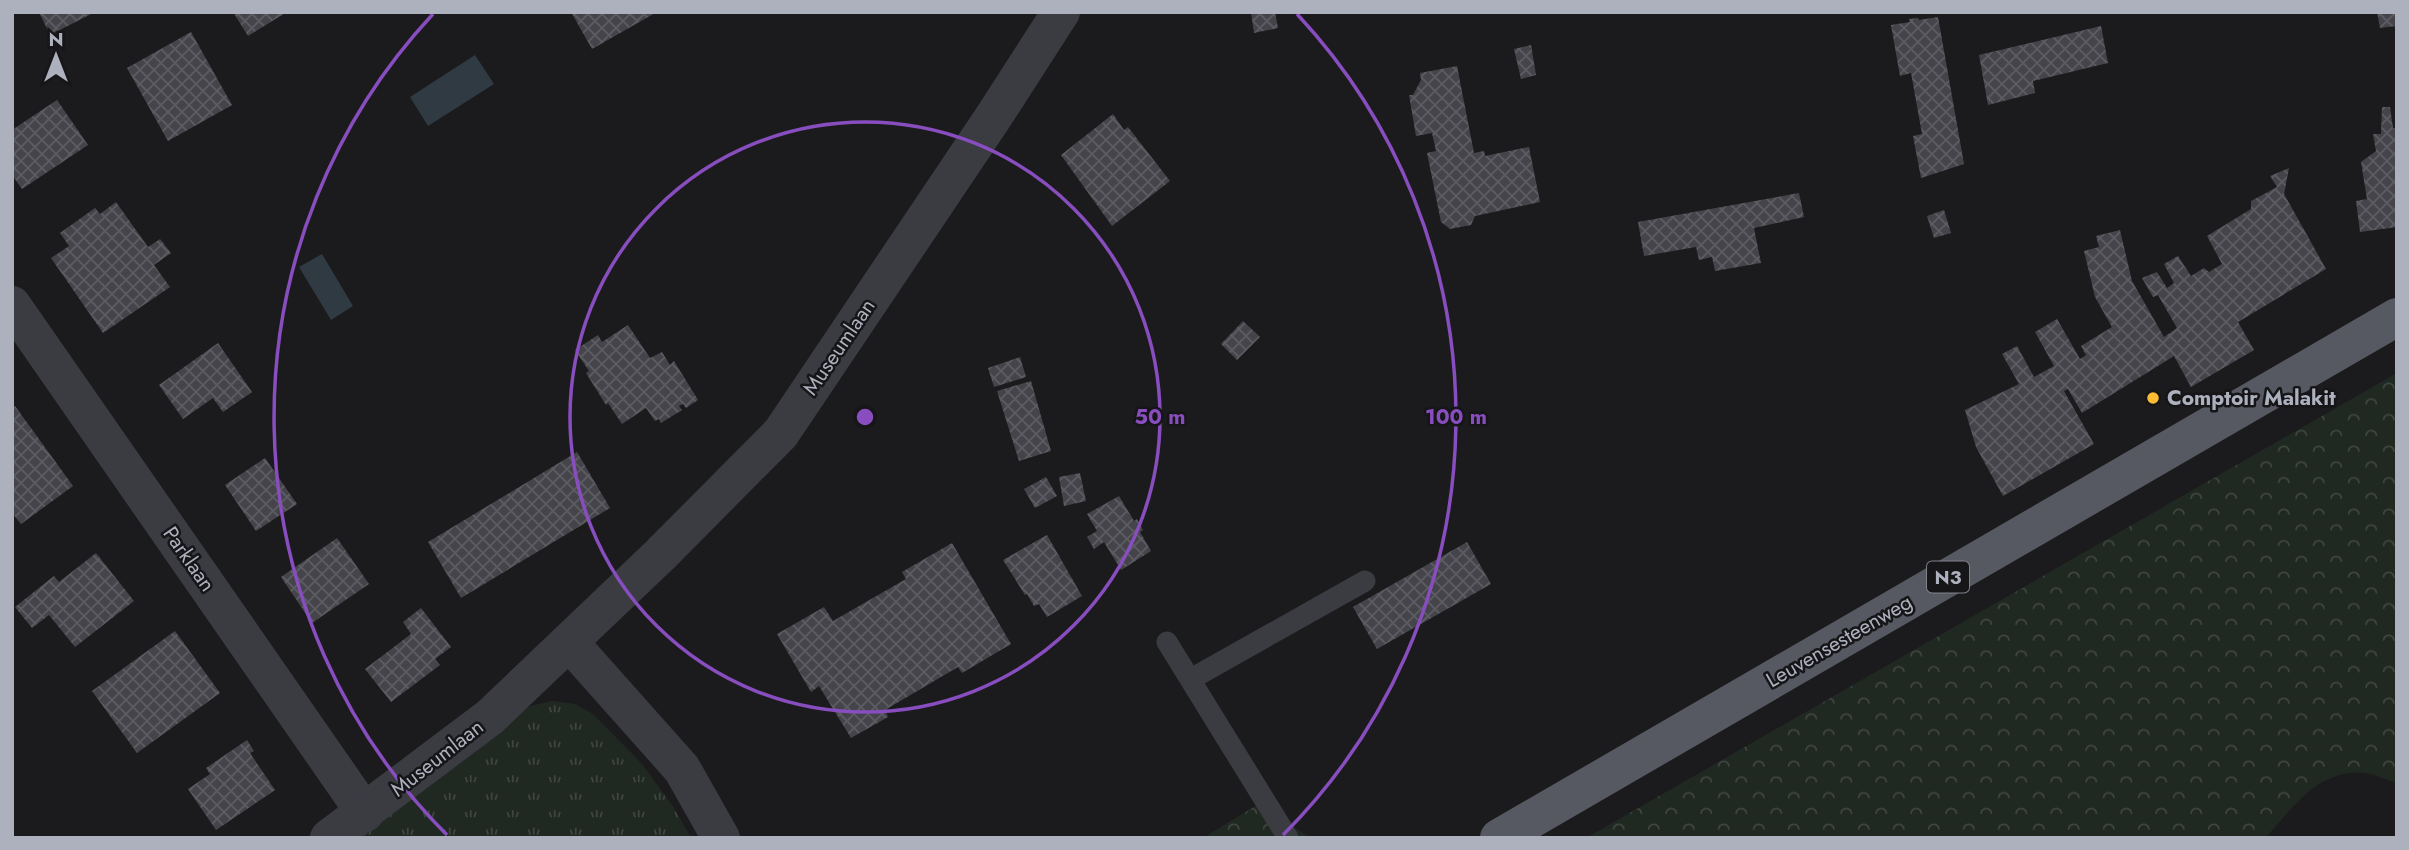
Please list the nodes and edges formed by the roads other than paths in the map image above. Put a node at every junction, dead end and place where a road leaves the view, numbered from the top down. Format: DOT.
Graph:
graph roads {
  1 [pos="1061,12"];
  2 [pos="12,305"];
  3 [pos="2397,317"];
  4 [pos="1365,581"];
  5 [pos="569,642"];
  6 [pos="1167,642"];
  7 [pos="1191,679"];
  8 [pos="365,813"];
  9 [pos="1524,831"];
  10 [pos="329,838"];
  11 [pos="721,838"];
  12 [pos="1288,838"];
  1 -- 5 [label="street, Museumlaan"];
  2 -- 8 [label="street, Parklaan"];
  3 -- 9 [label="main road, Leuvensesteenweg / N3"];
  4 -- 7 [label="lane"];
  5 -- 8 [label="street, Museumlaan"];
  5 -- 11 [label="street"];
  6 -- 7 [label="lane"];
  7 -- 12 [label="lane"];
  8 -- 10 [label="street, Museumlaan"];
}
